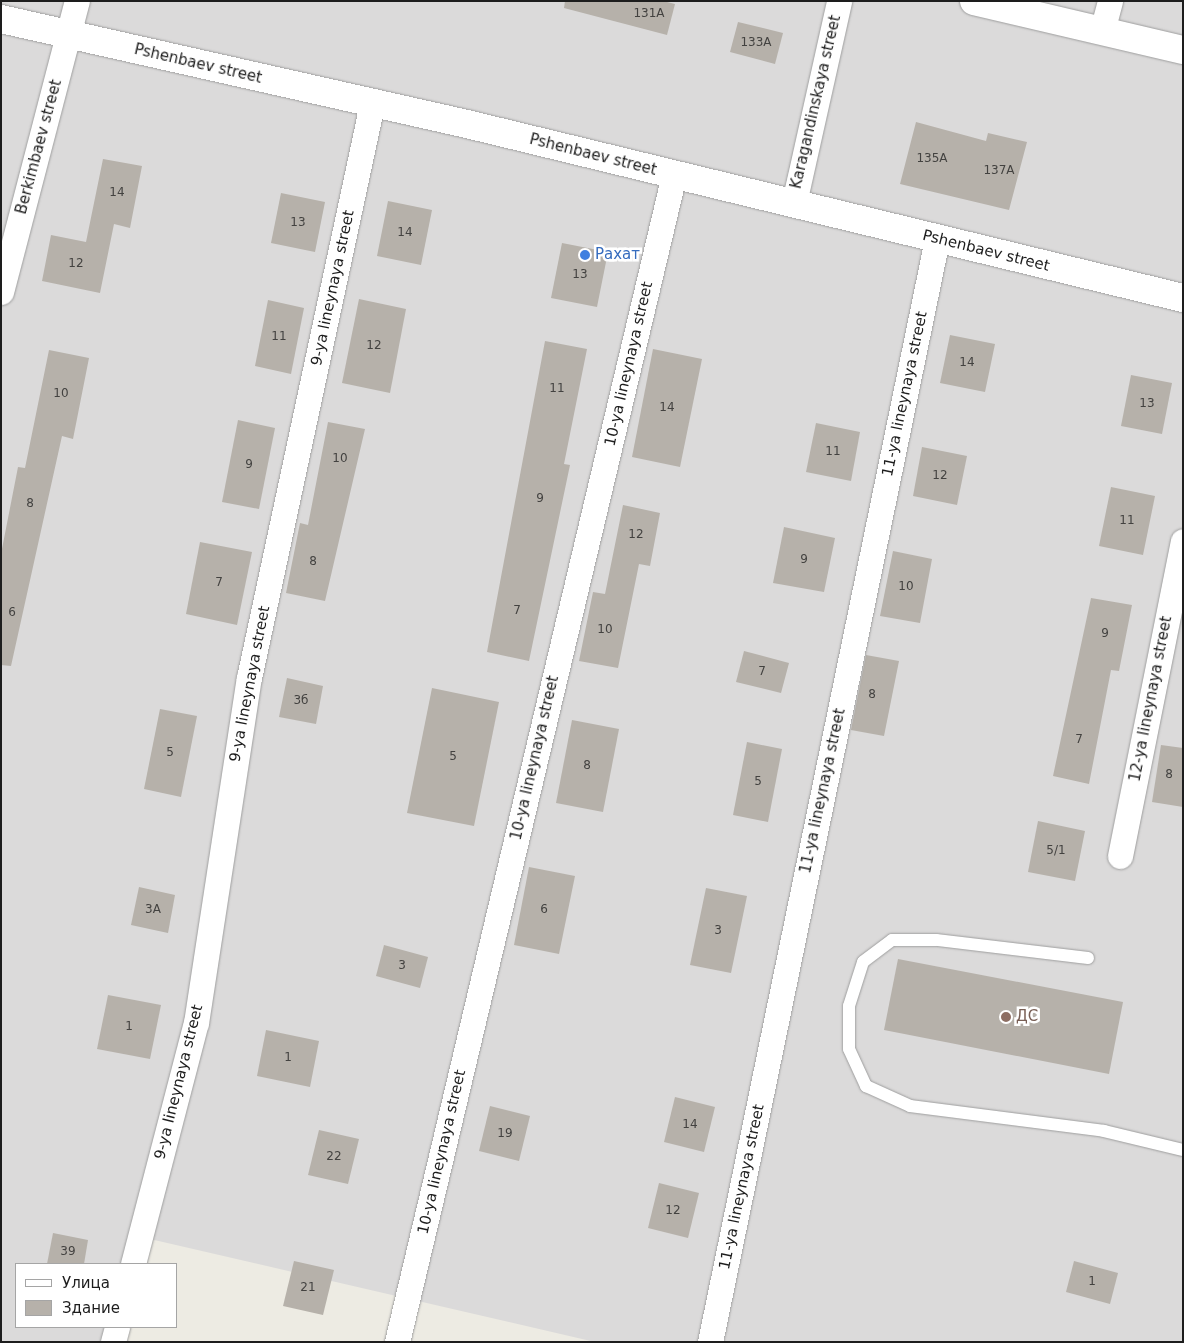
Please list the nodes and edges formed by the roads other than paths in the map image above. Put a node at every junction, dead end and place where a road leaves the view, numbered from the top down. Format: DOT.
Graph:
graph roads {
  1 [pos="77,1"];
  2 [pos="839,1"];
  3 [pos="974,1"];
  4 [pos="1110,1"];
  5 [pos="1,19"];
  6 [pos="1102,31"];
  7 [pos="68,34"];
  8 [pos="1183,50"];
  9 [pos="372,104"];
  10 [pos="674,175"];
  11 [pos="794,203"];
  12 [pos="937,240"];
  13 [pos="1,292"];
  14 [pos="1183,298"];
  15 [pos="1183,542"];
  16 [pos="1120,856"];
  17 [pos="1088,958"];
  18 [pos="1183,1150"];
  19 [pos="133,1263"];
  20 [pos="117,1328"];
  21 [pos="113,1342"];
  22 [pos="397,1342"];
  23 [pos="710,1342"];
  1 -- 7 [label="street, Berkimbaev street"];
  2 -- 11 [label="street, Karagandinskaya street"];
  3 -- 6 [label="street"];
  4 -- 6 [label="street"];
  5 -- 7 [label="street, Pshenbaev street"];
  6 -- 8 [label="street"];
  7 -- 9 [label="street, Pshenbaev street"];
  7 -- 13 [label="street, Berkimbaev street"];
  9 -- 10 [label="street, Pshenbaev street"];
  9 -- 19 [label="street, 9-ya lineynaya street"];
  10 -- 11 [label="street, Pshenbaev street"];
  10 -- 22 [label="street, 10-ya lineynaya street"];
  11 -- 12 [label="street, Pshenbaev street"];
  12 -- 14 [label="street, Pshenbaev street"];
  12 -- 23 [label="street, 11-ya lineynaya street"];
  15 -- 16 [label="street, 12-ya lineynaya street"];
  17 -- 18 [label="lane"];
  20 -- 21 [label="street"];
}
